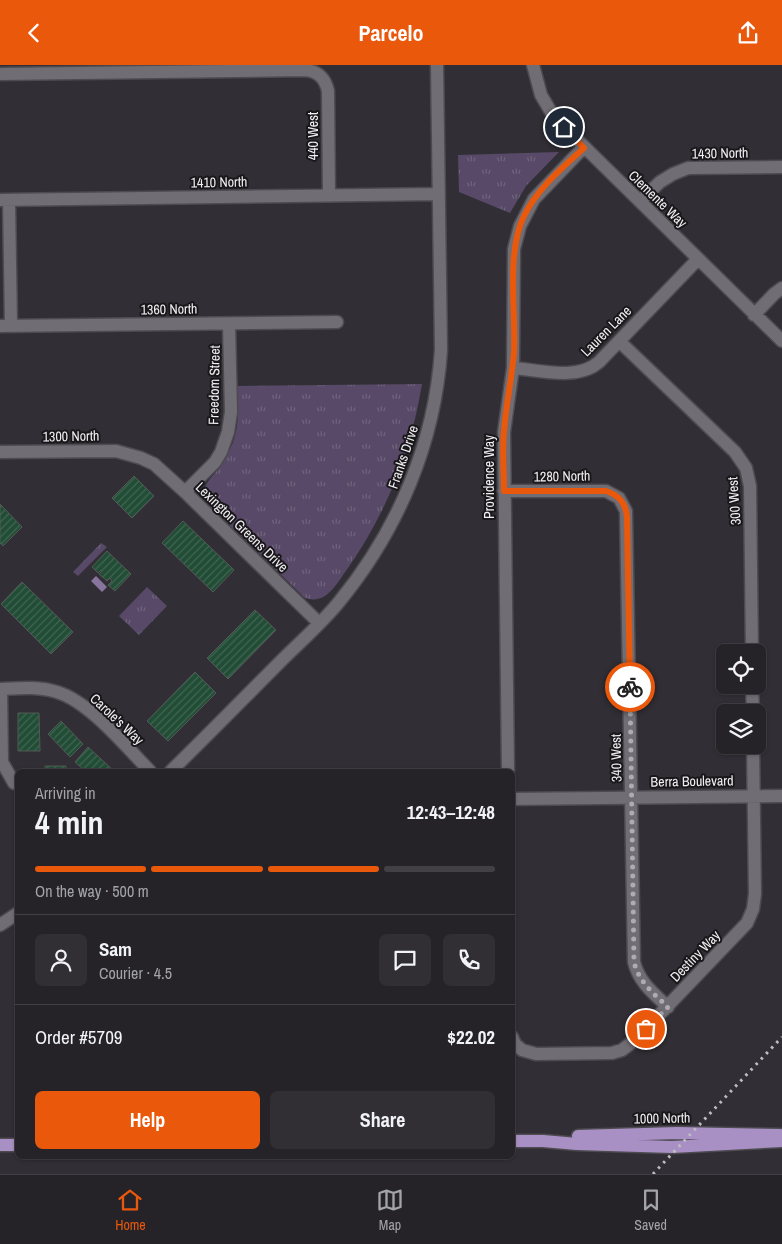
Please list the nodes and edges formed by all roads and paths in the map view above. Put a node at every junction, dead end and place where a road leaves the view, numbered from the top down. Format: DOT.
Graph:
graph roads {
  1 [pos="438,65"];
  2 [pos="533,65"];
  3 [pos="0,74"];
  4 [pos="584,148"];
  5 [pos="782,167"];
  6 [pos="439,194"];
  7 [pos="329,195"];
  8 [pos="4,200"];
  9 [pos="640,201"];
  10 [pos="698,259"];
  11 [pos="782,288"];
  12 [pos="754,315"];
  13 [pos="338,322"];
  14 [pos="229,324"];
  15 [pos="5,326"];
  16 [pos="619,341"];
  17 [pos="782,341"];
  18 [pos="513,368"];
  19 [pos="0,452"];
  20 [pos="141,457"];
  21 [pos="504,491"];
  22 [pos="185,492"];
  23 [pos="619,498"];
  24 [pos="319,623"];
  25 [pos="752,644"];
  26 [pos="0,689"];
  27 [pos="753,754"];
  28 [pos="148,769"];
  29 [pos="173,769"];
  30 [pos="508,769"];
  31 [pos="14,783"];
  32 [pos="754,795"];
  33 [pos="782,795"];
  34 [pos="631,797"];
  35 [pos="515,799"];
  36 [pos="15,915"];
  37 [pos="0,925"];
  38 [pos="668,1007"];
  39 [pos="515,1042"];
  40 [pos="782,1135"];
  41 [pos="515,1141"];
  42 [pos="543,1141"];
  43 [pos="782,1141"];
  44 [pos="0,1145"];
  45 [pos="15,1145"];
  1 -- 6 [label="street, Franks Drive"];
  2 -- 4 [label="street, Clemente Way"];
  3 -- 7 [label="street, 440 West"];
  4 -- 9 [label="street, Clemente Way"];
  4 -- 18 [label="street, Providence Way"];
  5 -- 9 [label="street, 1430 North"];
  6 -- 7 [label="street, 1410 North"];
  6 -- 24 [label="street, Franks Drive"];
  7 -- 8 [label="street, 1410 North"];
  8 -- 15 [label="street"];
  9 -- 10 [label="street, Clemente Way"];
  10 -- 12 [label="street, Clemente Way"];
  10 -- 16 [label="street, Lauren Lane"];
  11 -- 12 [label="street"];
  12 -- 17 [label="street, Clemente Way"];
  13 -- 14 [label="street, 1360 North"];
  14 -- 15 [label="street, 1360 North"];
  14 -- 22 [label="street, Freedom Street"];
  16 -- 18 [label="street, Lauren Lane"];
  16 -- 25 [label="street, 300 West"];
  18 -- 21 [label="street, Providence Way"];
  19 -- 20 [label="street, 1300 North"];
  20 -- 22 [label="street, Lexington Greens Drive"];
  21 -- 23 [label="street, 1280 North"];
  21 -- 30 [label="street, Providence Way"];
  22 -- 24 [label="street, Lexington Greens Drive"];
  23 -- 34 [label="street, 340 West"];
  24 -- 29 [label="street, Franks Drive"];
  26 -- 28 [label="street, Carole's Way"];
  26 -- 31 [label="street"];
  27 -- 32 [label="street"];
  32 -- 33 [label="street, Berra Boulevard"];
  32 -- 34 [label="street, Berra Boulevard"];
  32 -- 38 [label="street, Destiny Way"];
  34 -- 35 [label="street, Berra Boulevard"];
  34 -- 38 [label="street, 340 West"];
  36 -- 37 [label="street"];
  38 -- 39 [label="street, Destiny Way"];
  40 -- 42 [label="main road, 1000 North"];
  41 -- 42 [label="main road, 1000 North"];
  42 -- 43 [label="main road, 1000 North"];
  44 -- 45 [label="main road"];
}
